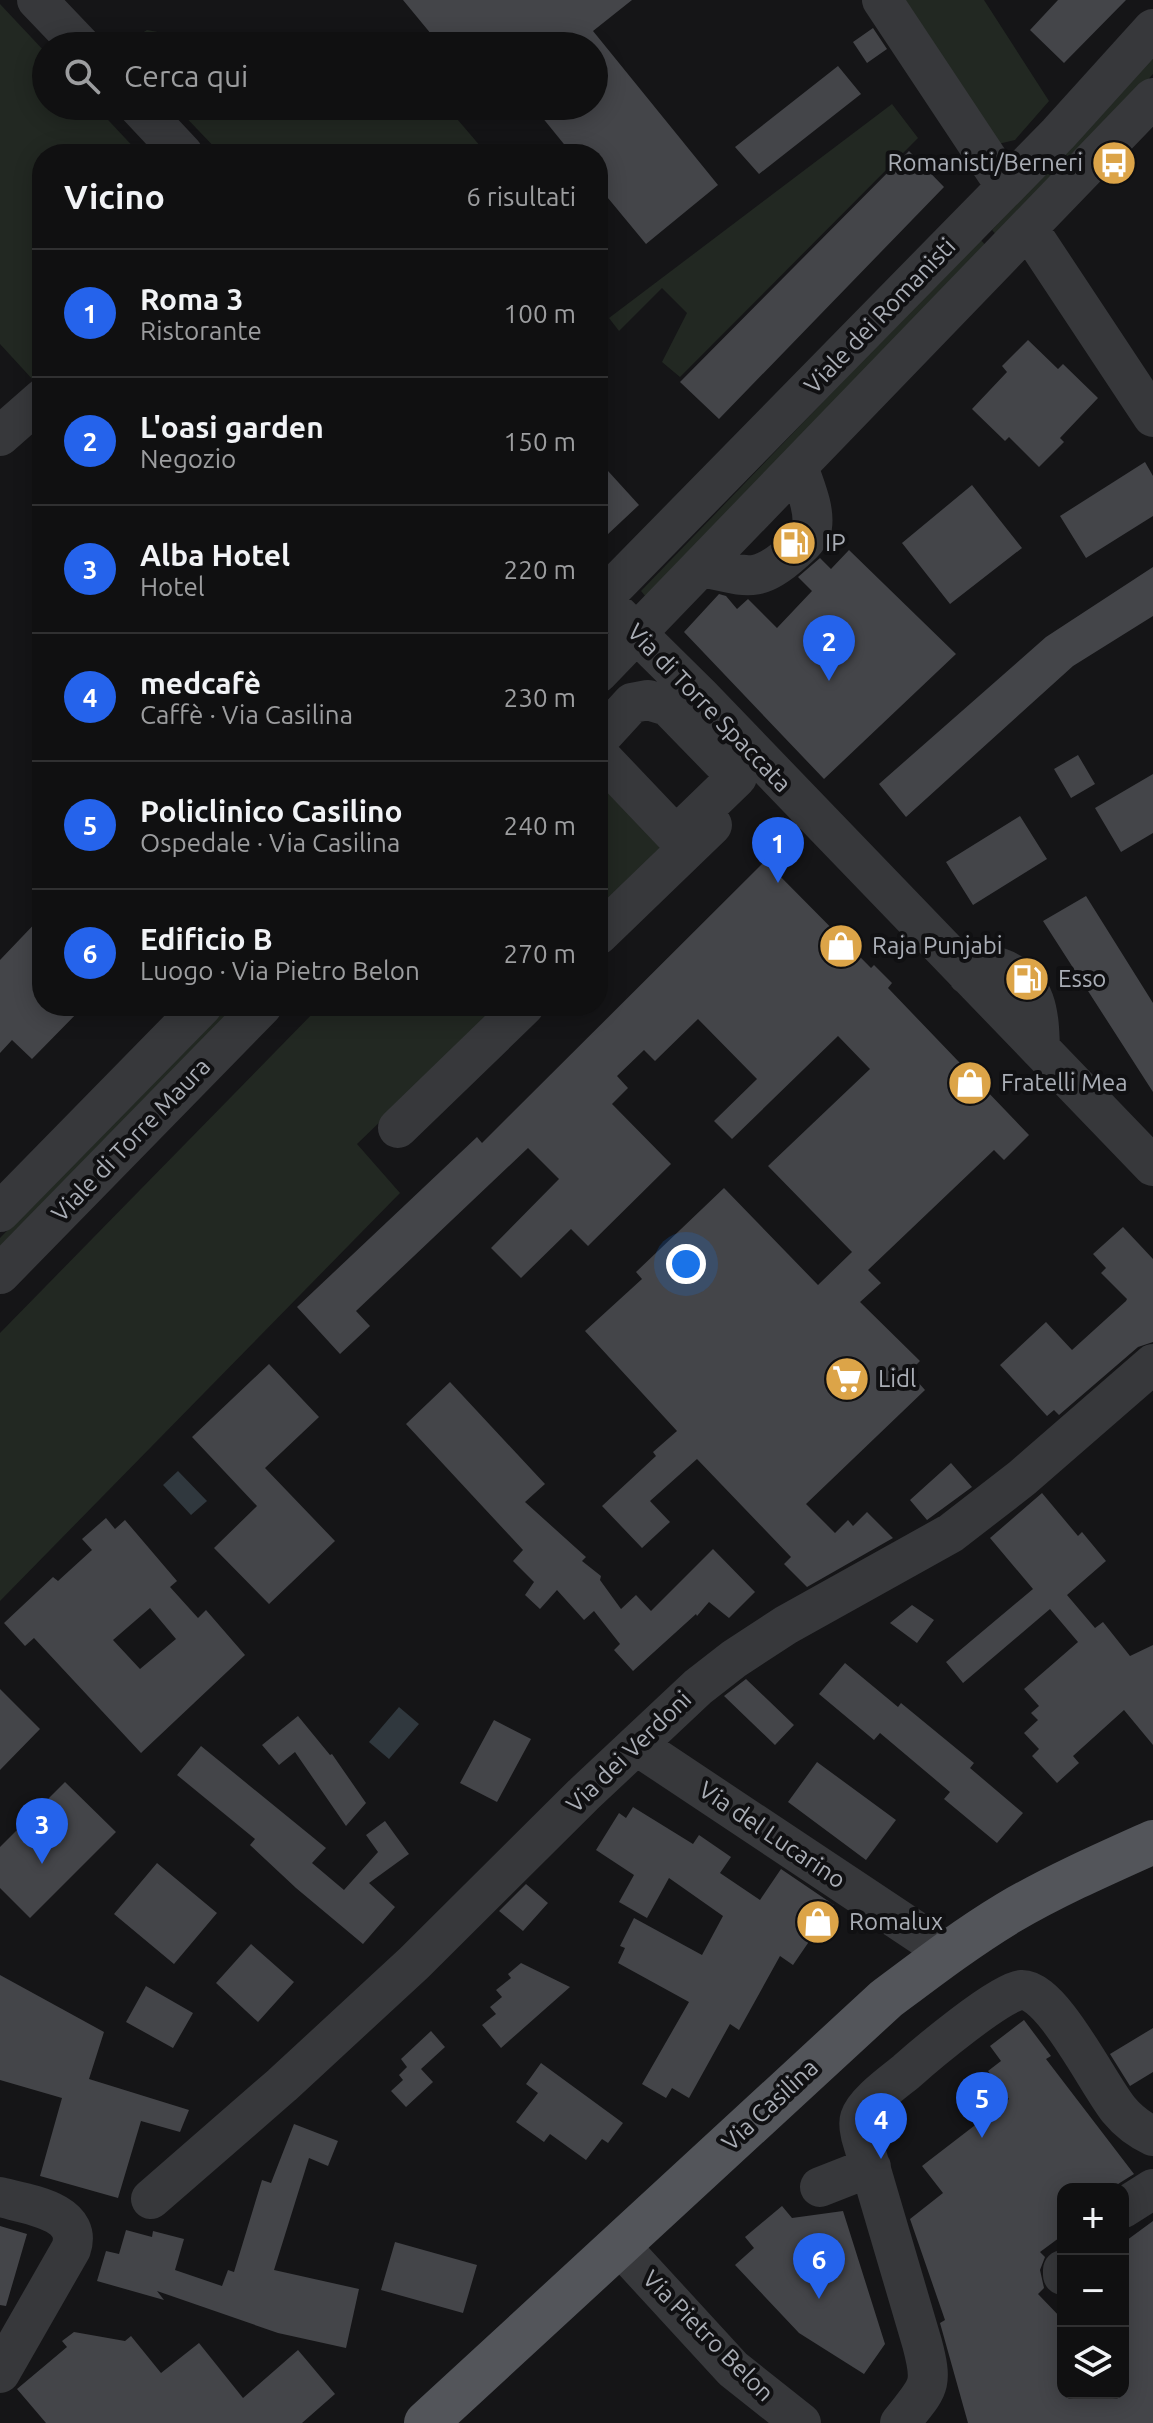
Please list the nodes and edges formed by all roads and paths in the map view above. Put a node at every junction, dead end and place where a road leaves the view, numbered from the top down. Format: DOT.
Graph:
graph roads {
  1 [pos="37,0"];
  2 [pos="882,0"];
  3 [pos="1153,29"];
  4 [pos="68,32"];
  5 [pos="1153,98"];
  6 [pos="151,120"];
  7 [pos="174,144"];
  8 [pos="1006,187"];
  9 [pos="1028,228"];
  10 [pos="32,408"];
  11 [pos="1153,417"];
  12 [pos="0,436"];
  13 [pos="798,466"];
  14 [pos="702,567"];
  15 [pos="608,590"];
  16 [pos="608,607"];
  17 [pos="638,634"];
  18 [pos="608,663"];
  19 [pos="608,729"];
  20 [pos="608,765"];
  21 [pos="770,770"];
  22 [pos="608,925"];
  23 [pos="192,1016"];
  24 [pos="252,1016"];
  25 [pos="514,1016"];
  26 [pos="398,1128"];
  27 [pos="1153,1166"];
  28 [pos="0,1212"];
  29 [pos="0,1274"];
  30 [pos="1153,1364"];
  31 [pos="636,1745"];
  32 [pos="1153,1842"];
  33 [pos="947,1952"];
  34 [pos="1153,2136"];
  35 [pos="871,2167"];
  36 [pos="820,2187"];
  37 [pos="1153,2189"];
  38 [pos="0,2197"];
  39 [pos="151,2199"];
  40 [pos="1129,2204"];
  41 [pos="620,2246"];
  42 [pos="0,2373"];
  43 [pos="426,2423"];
  44 [pos="801,2423"];
  45 [pos="900,2423"];
  1 -- 4 [label="street"];
  2 -- 8 [label="street"];
  3 -- 8 [label="street, Viale dei Romanisti"];
  5 -- 9 [label="street, Viale dei Romanisti"];
  6 -- 7 [label="street"];
  8 -- 15 [label="street, Viale dei Romanisti"];
  9 -- 11 [label="street"];
  9 -- 13 [label="street, Viale dei Romanisti"];
  10 -- 12 [label="street"];
  13 -- 14 [label="street, Viale dei Romanisti"];
  13 -- 14 [label="street"];
  14 -- 17 [label="street, Viale dei Romanisti"];
  16 -- 17 [label="street, Via di Torre Spaccata"];
  17 -- 18 [label="street"];
  17 -- 21 [label="street, Via di Torre Spaccata"];
  19 -- 20 [label="street"];
  21 -- 22 [label="street"];
  21 -- 27 [label="street, Via di Torre Spaccata"];
  23 -- 28 [label="street, Viale di Torre Maura"];
  24 -- 29 [label="street, Viale di Torre Maura"];
  25 -- 26 [label="street"];
  30 -- 31 [label="street, Via dei Verdoni"];
  31 -- 33 [label="street, Via del Lucarino"];
  31 -- 39 [label="street, Via dei Verdoni"];
  32 -- 33 [label="main road, Via Casilina"];
  33 -- 41 [label="main road, Via Casilina"];
  34 -- 35 [label="street"];
  35 -- 36 [label="street"];
  35 -- 45 [label="street"];
  37 -- 40 [label="street"];
  38 -- 42 [label="street"];
  41 -- 43 [label="main road, Via Casilina"];
  41 -- 44 [label="street, Via Pietro Belon"];
}
